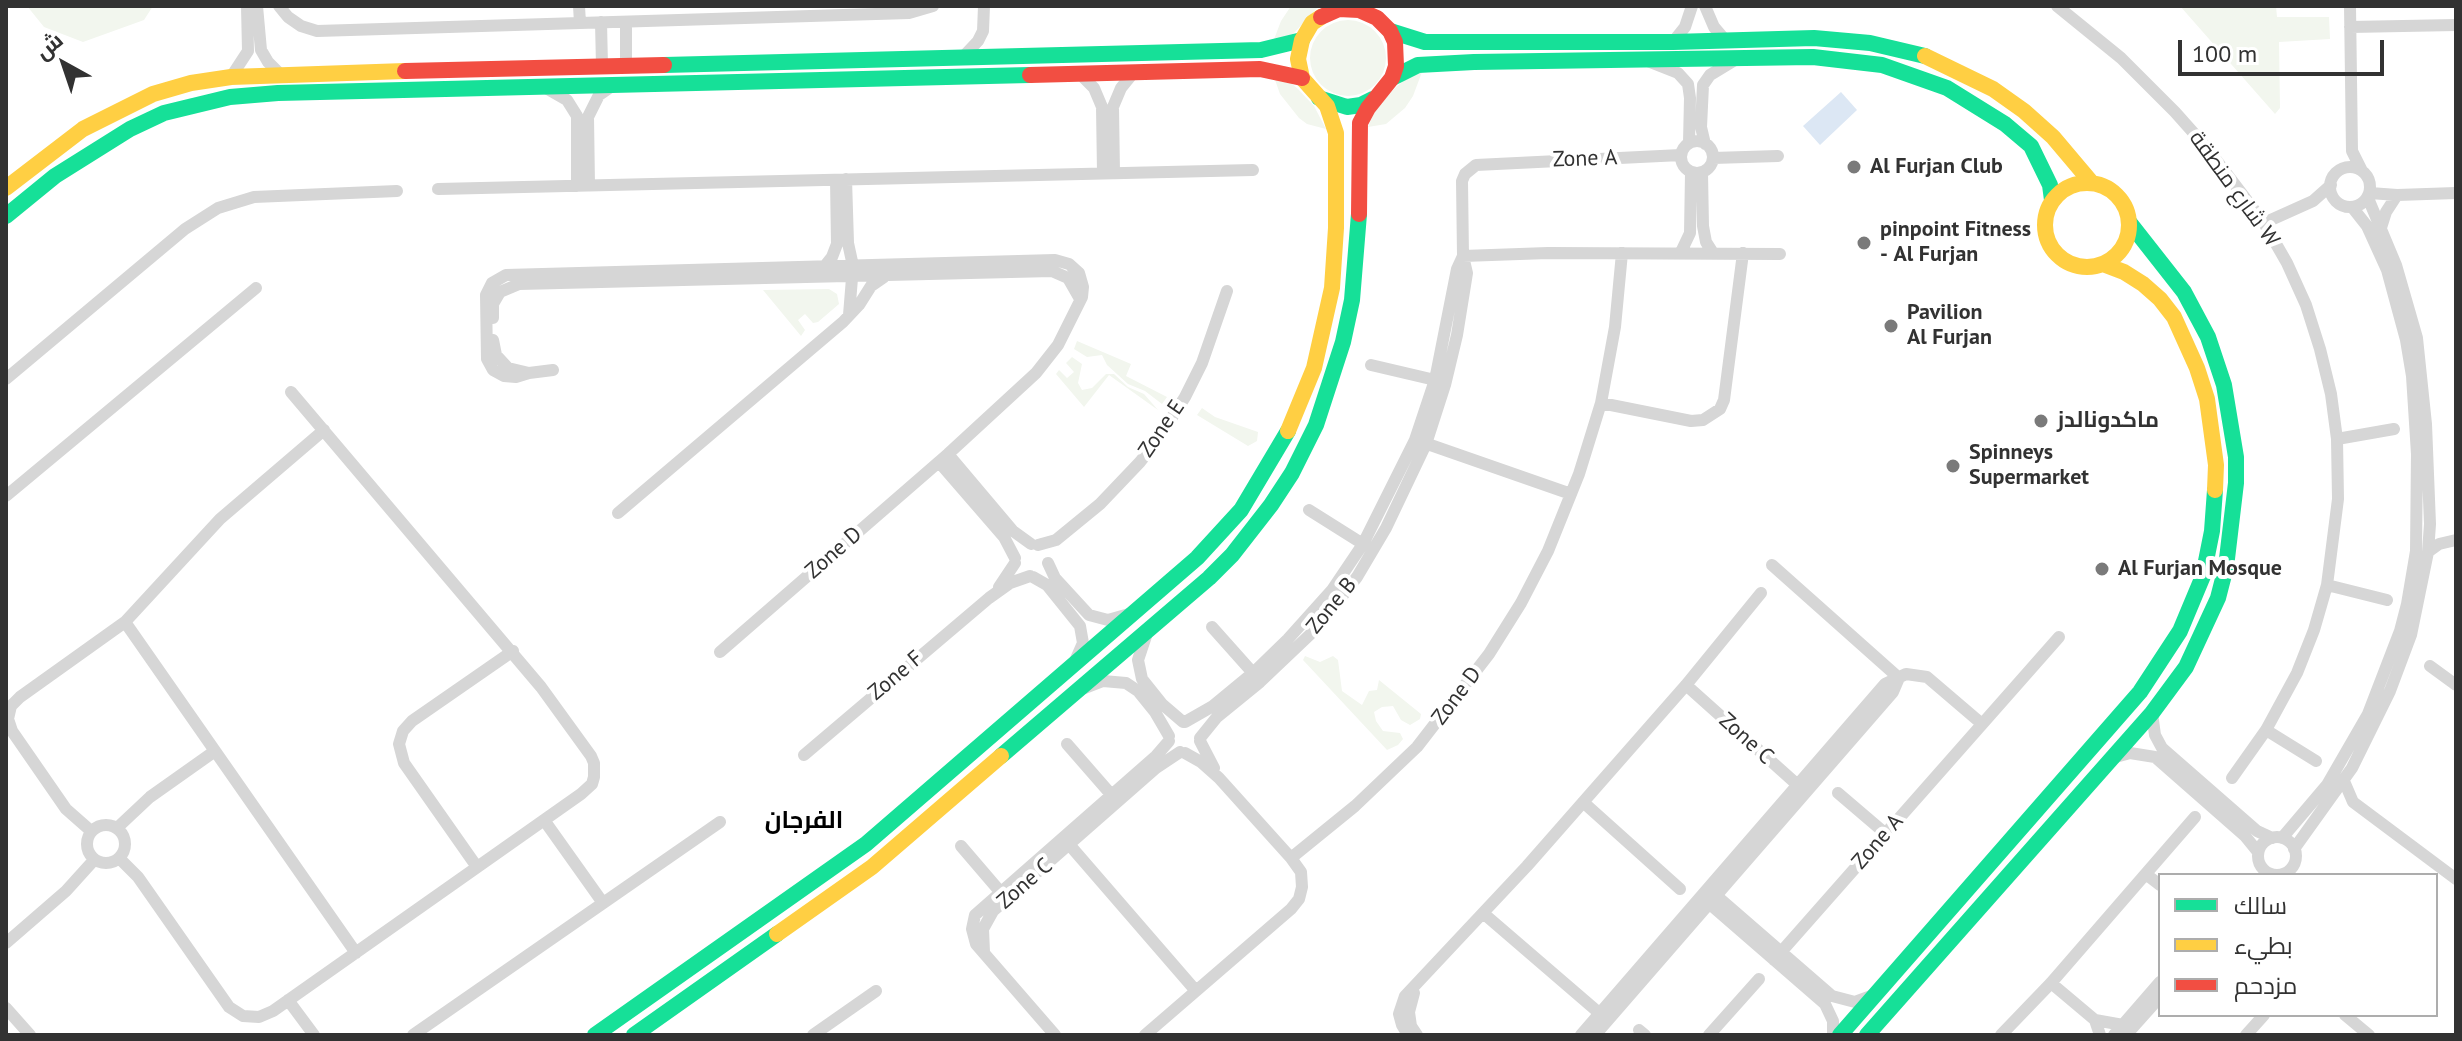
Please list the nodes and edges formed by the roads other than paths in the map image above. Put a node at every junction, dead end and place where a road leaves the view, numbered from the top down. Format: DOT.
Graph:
graph roads {
  1 [pos="247,6"];
  2 [pos="257,6"];
  3 [pos="279,6"];
  4 [pos="579,6"];
  5 [pos="647,6"];
  6 [pos="933,6"];
  7 [pos="984,6"];
  8 [pos="1692,6"];
  9 [pos="1705,6"];
  10 [pos="2350,6"];
  11 [pos="2064,8"];
  12 [pos="1330,9"];
  13 [pos="1367,9"];
  14 [pos="647,20"];
  15 [pos="601,22"];
  16 [pos="626,22"];
  17 [pos="580,23"];
  18 [pos="2456,25"];
  19 [pos="2350,27"];
  20 [pos="1390,31"];
  21 [pos="1302,40"];
  22 [pos="1725,40"];
  23 [pos="1673,42"];
  24 [pos="1740,57"];
  25 [pos="962,58"];
  26 [pos="1644,60"];
  27 [pos="626,65"];
  28 [pos="602,66"];
  29 [pos="1134,72"];
  30 [pos="280,74"];
  31 [pos="1080,74"];
  32 [pos="231,77"];
  33 [pos="1302,78"];
  34 [pos="1392,78"];
  35 [pos="612,86"];
  36 [pos="543,87"];
  37 [pos="1319,98"];
  38 [pos="1375,99"];
  39 [pos="1689,143"];
  40 [pos="1705,144"];
  41 [pos="2352,151"];
  42 [pos="1681,155"];
  43 [pos="1778,156"];
  44 [pos="1713,158"];
  45 [pos="2343,169"];
  46 [pos="1253,170"];
  47 [pos="2362,171"];
  48 [pos="1108,173"];
  49 [pos="1697,173"];
  50 [pos="841,180"];
  51 [pos="2091,182"];
  52 [pos="2331,185"];
  53 [pos="583,186"];
  54 [pos="6,188"];
  55 [pos="438,189"];
  56 [pos="397,191"];
  57 [pos="2456,193"];
  58 [pos="2369,195"];
  59 [pos="2397,195"];
  60 [pos="2052,200"];
  61 [pos="2313,201"];
  62 [pos="2335,201"];
  63 [pos="2352,207"];
  64 [pos="6,216"];
  65 [pos="2129,222"];
  66 [pos="2264,223"];
  67 [pos="2380,231"];
  68 [pos="1681,252"];
  69 [pos="1622,253"];
  70 [pos="1713,253"];
  71 [pos="1743,253"];
  72 [pos="1780,254"];
  73 [pos="1463,256"];
  74 [pos="2103,264"];
  75 [pos="824,267"];
  76 [pos="853,271"];
  77 [pos="889,275"];
  78 [pos="256,288"];
  79 [pos="1227,291"];
  80 [pos="1080,299"];
  81 [pos="849,315"];
  82 [pos="1371,365"];
  83 [pos="553,370"];
  84 [pos="529,373"];
  85 [pos="6,379"];
  86 [pos="1435,380"];
  87 [pos="291,392"];
  88 [pos="1601,403"];
  89 [pos="2394,429"];
  90 [pos="324,430"];
  91 [pos="2337,439"];
  92 [pos="1420,442"];
  93 [pos="944,458"];
  94 [pos="7,493"];
  95 [pos="1571,494"];
  96 [pos="1309,510"];
  97 [pos="618,513"];
  98 [pos="2430,524"];
  99 [pos="1056,540"];
  100 [pos="2454,540"];
  101 [pos="1034,544"];
  102 [pos="1363,544"];
  103 [pos="2428,552"];
  104 [pos="1015,560"];
  105 [pos="1048,560"];
  106 [pos="1772,565"];
  107 [pos="1032,576"];
  108 [pos="2327,585"];
  109 [pos="1761,593"];
  110 [pos="989,598"];
  111 [pos="2387,600"];
  112 [pos="1142,606"];
  113 [pos="125,622"];
  114 [pos="1152,626"];
  115 [pos="1212,627"];
  116 [pos="2059,637"];
  117 [pos="513,651"];
  118 [pos="720,652"];
  119 [pos="2430,666"];
  120 [pos="1066,672"];
  121 [pos="1253,673"];
  122 [pos="1899,678"];
  123 [pos="1686,685"];
  124 [pos="2456,685"];
  125 [pos="1082,690"];
  126 [pos="2152,713"];
  127 [pos="1184,722"];
  128 [pos="1982,724"];
  129 [pos="2266,730"];
  130 [pos="1169,738"];
  131 [pos="1200,740"];
  132 [pos="1067,744"];
  133 [pos="215,751"];
  134 [pos="1182,753"];
  135 [pos="804,755"];
  136 [pos="2112,758"];
  137 [pos="2316,761"];
  138 [pos="1219,778"];
  139 [pos="2232,778"];
  140 [pos="2344,781"];
  141 [pos="1802,788"];
  142 [pos="1838,793"];
  143 [pos="1115,798"];
  144 [pos="2330,800"];
  145 [pos="1583,802"];
  146 [pos="2353,802"];
  147 [pos="2195,817"];
  148 [pos="544,820"];
  149 [pos="720,822"];
  150 [pos="117,828"];
  151 [pos="91,831"];
  152 [pos="1886,834"];
  153 [pos="2277,838"];
  154 [pos="1067,842"];
  155 [pos="961,846"];
  156 [pos="2294,849"];
  157 [pos="2259,857"];
  158 [pos="119,858"];
  159 [pos="1291,858"];
  160 [pos="94,860"];
  161 [pos="477,867"];
  162 [pos="1981,873"];
  163 [pos="2253,873"];
  164 [pos="2269,873"];
  165 [pos="2284,873"];
  166 [pos="2147,875"];
  167 [pos="2456,879"];
  168 [pos="2158,883"];
  169 [pos="1997,887"];
  170 [pos="1680,889"];
  171 [pos="1004,895"];
  172 [pos="1709,896"];
  173 [pos="603,903"];
  174 [pos="1483,913"];
  175 [pos="6,943"];
  176 [pos="356,953"];
  177 [pos="1778,957"];
  178 [pos="1759,979"];
  179 [pos="1420,983"];
  180 [pos="2051,983"];
  181 [pos="2158,985"];
  182 [pos="876,991"];
  183 [pos="1196,991"];
  184 [pos="1877,993"];
  185 [pos="2158,999"];
  186 [pos="288,1000"];
  187 [pos="6,1008"];
  188 [pos="1604,1017"];
  189 [pos="2262,1017"];
  190 [pos="2347,1017"];
  191 [pos="2095,1020"];
  192 [pos="2139,1021"];
  193 [pos="2121,1032"];
  194 [pos="30,1035"];
  195 [pos="314,1035"];
  196 [pos="413,1035"];
  197 [pos="595,1035"];
  198 [pos="634,1035"];
  199 [pos="813,1035"];
  200 [pos="1055,1035"];
  201 [pos="1145,1035"];
  202 [pos="1408,1035"];
  203 [pos="1417,1035"];
  204 [pos="1581,1035"];
  205 [pos="1595,1035"];
  206 [pos="1709,1035"];
  207 [pos="1833,1035"];
  208 [pos="1840,1035"];
  209 [pos="1867,1035"];
  210 [pos="2001,1035"];
  211 [pos="2100,1035"];
  212 [pos="2140,1035"];
  213 [pos="2246,1035"];
  214 [pos="2369,1035"];
  1 -- 32 [label="street"];
  2 -- 30 [label="street"];
  3 -- 17 [label="street"];
  4 -- 17 [label="street"];
  5 -- 14 [label="street"];
  6 -- 14 [label="street"];
  7 -- 25 [label="street"];
  8 -- 23 [label="street"];
  9 -- 22 [label="street"];
  10 -- 19 [label="street"];
  11 -- 66 [label="street, شارع منطقة W"];
  12 -- 13 [label="street"];
  12 -- 21 [label="street"];
  13 -- 20 [label="street"];
  14 -- 16 [label="street"];
  15 -- 16 [label="street"];
  15 -- 17 [label="street"];
  15 -- 28 [label="street"];
  16 -- 27 [label="street"];
  18 -- 19 [label="street"];
  19 -- 41 [label="street"];
  20 -- 23 [label="street"];
  20 -- 34 [label="street"];
  21 -- 25 [label="street"];
  21 -- 33 [label="street"];
  22 -- 23 [label="street"];
  22 -- 51 [label="street"];
  24 -- 26 [label="street"];
  24 -- 40 [label="street"];
  24 -- 60 [label="street"];
  25 -- 27 [label="street"];
  26 -- 34 [label="street"];
  26 -- 39 [label="street"];
  27 -- 28 [label="street"];
  28 -- 30 [label="street"];
  29 -- 31 [label="street"];
  29 -- 33 [label="street"];
  29 -- 48 [label="street"];
  30 -- 32 [label="street"];
  31 -- 35 [label="street"];
  31 -- 48 [label="street"];
  32 -- 54 [label="street"];
  33 -- 37 [label="street"];
  34 -- 38 [label="street"];
  35 -- 36 [label="street"];
  35 -- 53 [label="street"];
  36 -- 53 [label="street"];
  36 -- 64 [label="street"];
  37 -- 38 [label="street"];
  37 -- 112 [label="street"];
  38 -- 114 [label="street"];
  39 -- 40 [label="street"];
  39 -- 42 [label="street"];
  40 -- 44 [label="street"];
  41 -- 45 [label="street"];
  41 -- 47 [label="street"];
  42 -- 49 [label="street"];
  42 -- 73 [label="street, Zone A"];
  43 -- 44 [label="street"];
  44 -- 49 [label="street"];
  45 -- 47 [label="street"];
  45 -- 52 [label="street"];
  46 -- 48 [label="street"];
  47 -- 58 [label="street"];
  48 -- 50 [label="street"];
  49 -- 68 [label="street"];
  49 -- 70 [label="street"];
  50 -- 53 [label="street"];
  50 -- 75 [label="street"];
  50 -- 76 [label="street"];
  51 -- 60 [label="street"];
  51 -- 65 [label="street"];
  52 -- 61 [label="street"];
  52 -- 62 [label="street"];
  53 -- 55 [label="street"];
  56 -- 85 [label="street"];
  57 -- 59 [label="street"];
  58 -- 59 [label="street"];
  58 -- 63 [label="street"];
  58 -- 67 [label="street"];
  59 -- 67 [label="street"];
  60 -- 74 [label="street"];
  61 -- 62 [label="street"];
  61 -- 66 [label="street"];
  62 -- 63 [label="street"];
  63 -- 153 [label="street"];
  65 -- 74 [label="street"];
  65 -- 126 [label="street"];
  66 -- 91 [label="street, شارع منطقة W"];
  67 -- 98 [label="street"];
  68 -- 69 [label="street"];
  68 -- 70 [label="street"];
  69 -- 73 [label="street"];
  69 -- 88 [label="street, Zone D"];
  70 -- 71 [label="street"];
  71 -- 72 [label="street"];
  71 -- 88 [label="street"];
  73 -- 86 [label="street"];
  73 -- 92 [label="street, Zone A"];
  74 -- 162 [label="street"];
  75 -- 76 [label="street"];
  75 -- 84 [label="street"];
  76 -- 77 [label="street"];
  76 -- 80 [label="street"];
  76 -- 81 [label="street"];
  76 -- 84 [label="street"];
  77 -- 80 [label="street"];
  77 -- 81 [label="street"];
  78 -- 94 [label="street"];
  79 -- 99 [label="street, Zone E"];
  80 -- 93 [label="street, Zone D"];
  81 -- 97 [label="street"];
  82 -- 86 [label="street"];
  83 -- 84 [label="street"];
  86 -- 92 [label="street"];
  87 -- 90 [label="street"];
  88 -- 95 [label="street, Zone D"];
  89 -- 91 [label="street"];
  90 -- 113 [label="street"];
  90 -- 117 [label="street"];
  91 -- 108 [label="street, شارع منطقة W"];
  92 -- 95 [label="street"];
  92 -- 102 [label="street, Zone B"];
  92 -- 131 [label="street, Zone B"];
  93 -- 101 [label="street"];
  93 -- 104 [label="street"];
  93 -- 118 [label="street, Zone D"];
  95 -- 159 [label="street, Zone D"];
  96 -- 102 [label="street"];
  98 -- 100 [label="street"];
  98 -- 103 [label="street"];
  99 -- 101 [label="street"];
  99 -- 105 [label="street"];
  100 -- 103 [label="street"];
  101 -- 104 [label="street"];
  101 -- 105 [label="street"];
  102 -- 121 [label="street, Zone B"];
  103 -- 140 [label="street"];
  104 -- 107 [label="street"];
  104 -- 110 [label="street"];
  105 -- 107 [label="street"];
  105 -- 112 [label="street"];
  106 -- 122 [label="street"];
  107 -- 110 [label="street"];
  107 -- 120 [label="street"];
  108 -- 111 [label="street"];
  108 -- 129 [label="street, شارع منطقة W"];
  109 -- 123 [label="street"];
  110 -- 135 [label="street, Zone F"];
  112 -- 120 [label="street"];
  113 -- 133 [label="street"];
  113 -- 151 [label="street"];
  114 -- 125 [label="street"];
  114 -- 127 [label="street"];
  115 -- 121 [label="street"];
  116 -- 128 [label="street, Zone A"];
  117 -- 148 [label="street"];
  117 -- 161 [label="street"];
  119 -- 124 [label="street"];
  120 -- 197 [label="street"];
  121 -- 127 [label="street, Zone B"];
  122 -- 128 [label="street"];
  122 -- 141 [label="street"];
  123 -- 141 [label="street, Zone C"];
  123 -- 145 [label="street"];
  125 -- 130 [label="street"];
  125 -- 198 [label="street"];
  126 -- 136 [label="street"];
  126 -- 153 [label="street"];
  127 -- 130 [label="street"];
  127 -- 131 [label="street"];
  128 -- 152 [label="street, Zone A"];
  129 -- 137 [label="street"];
  129 -- 139 [label="street, شارع منطقة W"];
  130 -- 134 [label="street"];
  130 -- 143 [label="street, Zone C"];
  131 -- 134 [label="street"];
  131 -- 138 [label="street"];
  132 -- 143 [label="street"];
  133 -- 150 [label="street"];
  133 -- 176 [label="street"];
  134 -- 138 [label="street"];
  134 -- 143 [label="street, Zone C"];
  136 -- 157 [label="street"];
  136 -- 169 [label="street"];
  138 -- 159 [label="street"];
  140 -- 144 [label="street"];
  140 -- 146 [label="street"];
  141 -- 172 [label="street"];
  142 -- 152 [label="street"];
  143 -- 154 [label="street, Zone C"];
  144 -- 146 [label="street"];
  144 -- 156 [label="street"];
  145 -- 170 [label="street"];
  145 -- 174 [label="street"];
  146 -- 167 [label="street"];
  147 -- 166 [label="street"];
  148 -- 161 [label="street"];
  148 -- 173 [label="street"];
  149 -- 173 [label="street"];
  150 -- 151 [label="street"];
  150 -- 158 [label="street"];
  151 -- 160 [label="street"];
  152 -- 177 [label="street, Zone A"];
  153 -- 156 [label="street"];
  153 -- 157 [label="street"];
  154 -- 171 [label="street, Zone C"];
  154 -- 183 [label="street"];
  155 -- 171 [label="street"];
  156 -- 165 [label="street"];
  157 -- 163 [label="street"];
  157 -- 164 [label="street"];
  158 -- 160 [label="street"];
  158 -- 186 [label="street"];
  159 -- 183 [label="street"];
  160 -- 175 [label="street"];
  161 -- 176 [label="street"];
  162 -- 169 [label="street"];
  162 -- 184 [label="street"];
  166 -- 168 [label="street"];
  166 -- 180 [label="street"];
  169 -- 209 [label="street"];
  171 -- 200 [label="street, Zone C"];
  172 -- 177 [label="street"];
  172 -- 188 [label="street"];
  173 -- 196 [label="street"];
  174 -- 179 [label="street"];
  174 -- 188 [label="street"];
  176 -- 186 [label="street"];
  177 -- 184 [label="street"];
  177 -- 207 [label="street"];
  178 -- 206 [label="street"];
  179 -- 202 [label="street"];
  179 -- 203 [label="street"];
  180 -- 191 [label="street"];
  180 -- 210 [label="street"];
  181 -- 193 [label="street"];
  182 -- 199 [label="street"];
  183 -- 201 [label="street"];
  184 -- 208 [label="street"];
  185 -- 192 [label="street"];
  186 -- 195 [label="street"];
  187 -- 194 [label="street"];
  188 -- 204 [label="street"];
  188 -- 205 [label="street"];
  189 -- 213 [label="street"];
  190 -- 214 [label="street"];
  191 -- 193 [label="street"];
  191 -- 211 [label="street"];
  192 -- 193 [label="street"];
  192 -- 212 [label="street"];
}
